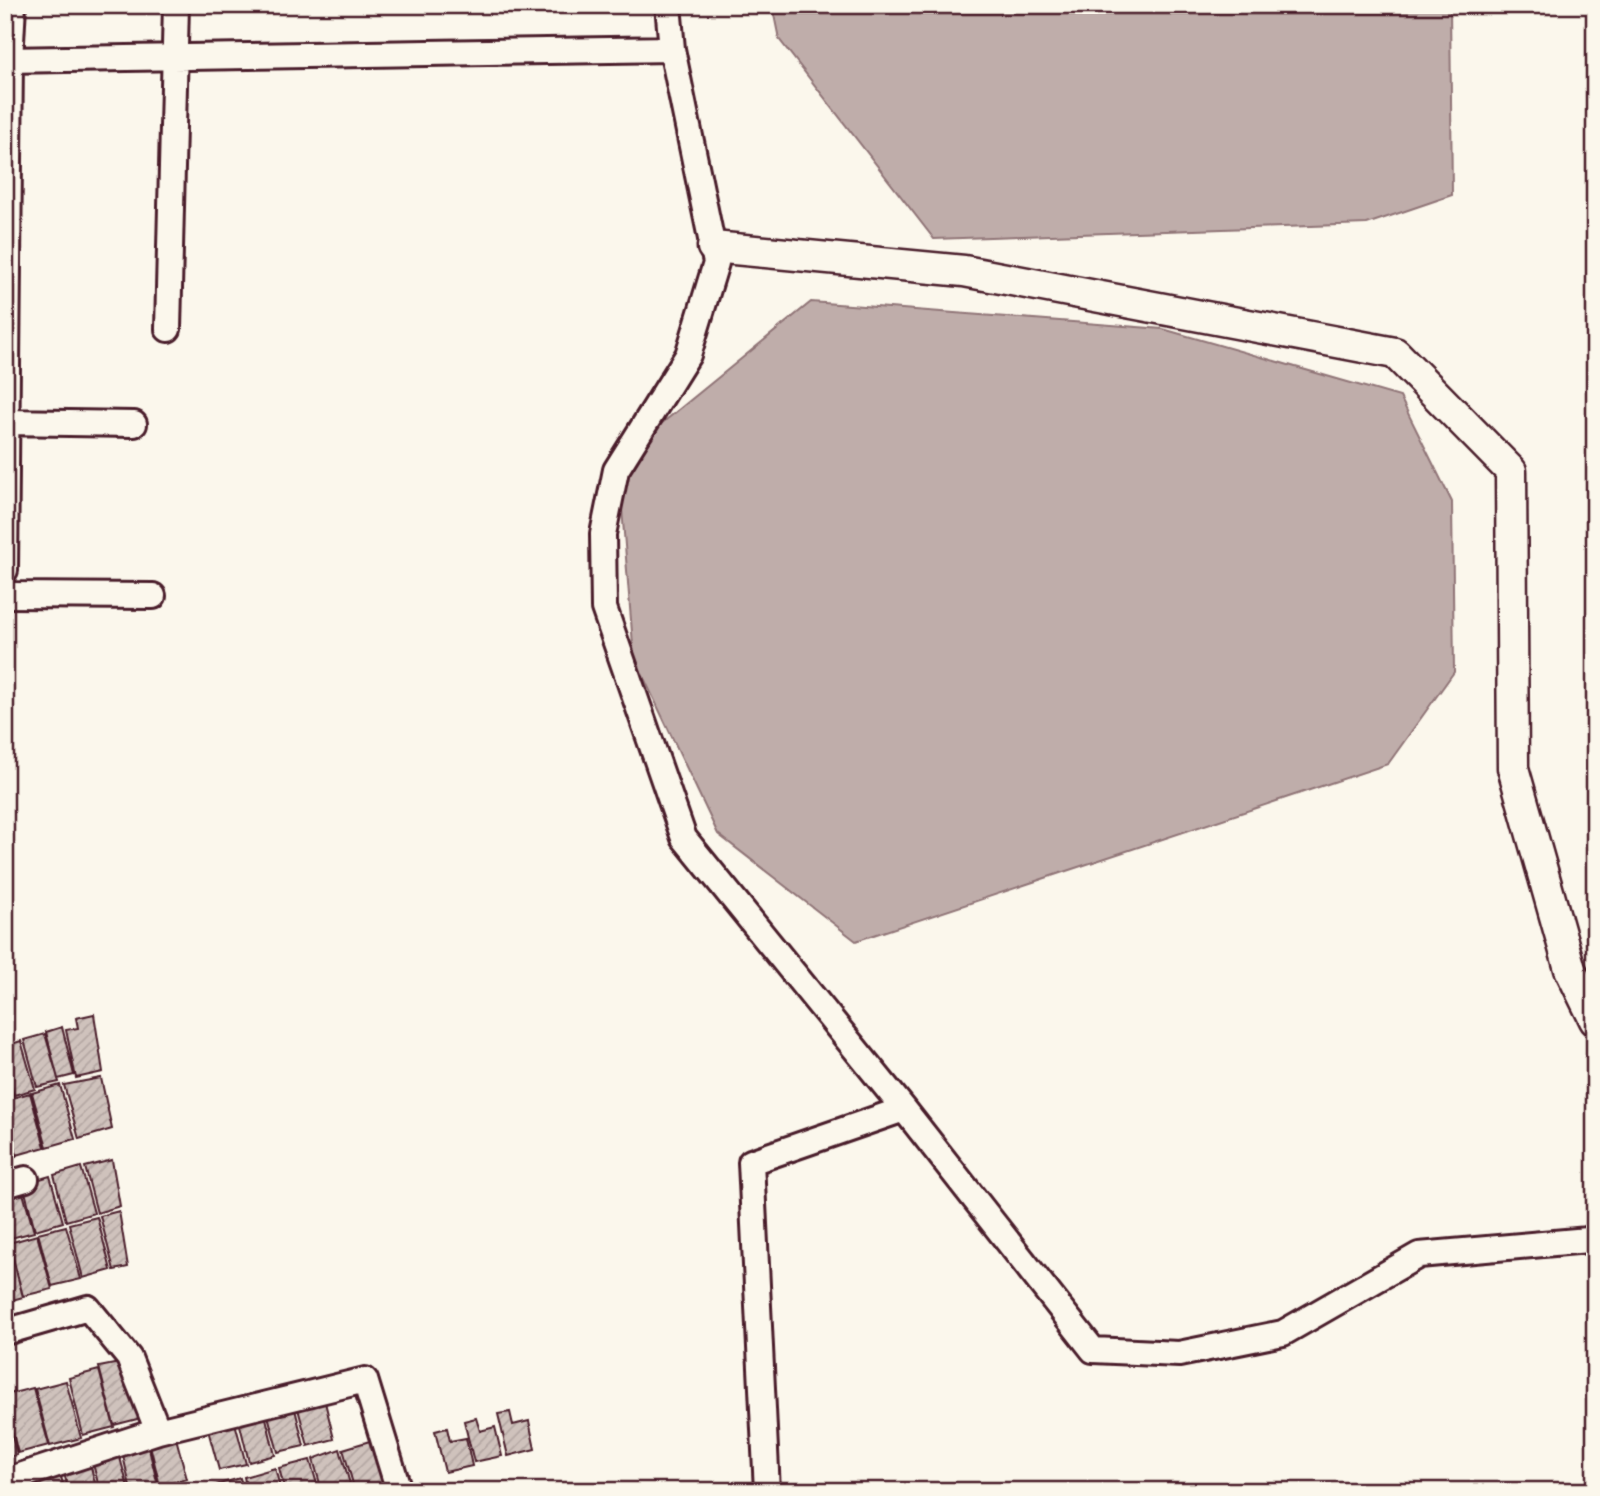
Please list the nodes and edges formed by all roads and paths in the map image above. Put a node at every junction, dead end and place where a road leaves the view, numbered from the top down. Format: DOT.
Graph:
graph roads {
  1 [pos="13,5"];
  2 [pos="176,5"];
  3 [pos="668,5"];
  4 [pos="672,49"];
  5 [pos="174,58"];
  6 [pos="8,60"];
  7 [pos="7,243"];
  8 [pos="713,247"];
  9 [pos="168,329"];
  10 [pos="6,422"];
  11 [pos="134,424"];
  12 [pos="5,570"];
  13 [pos="5,595"];
  14 [pos="153,596"];
  15 [pos="1595,1020"];
  16 [pos="904,1109"];
  17 [pos="1595,1236"];
  18 [pos="5,1332"];
  19 [pos="158,1431"];
  20 [pos="5,1481"];
  21 [pos="399,1491"];
  22 [pos="767,1491"];
  1 -- 6 [label="street"];
  2 -- 5 [label="street"];
  3 -- 4 [label="street"];
  4 -- 5 [label="street"];
  4 -- 8 [label="street"];
  5 -- 6 [label="street"];
  5 -- 9 [label="street"];
  6 -- 7 [label="street"];
  7 -- 10 [label="street"];
  8 -- 15 [label="street"];
  8 -- 16 [label="street"];
  10 -- 11 [label="street"];
  10 -- 12 [label="street"];
  13 -- 14 [label="street"];
  16 -- 17 [label="street"];
  16 -- 22 [label="street"];
  18 -- 19 [label="street"];
  19 -- 20 [label="street"];
  19 -- 21 [label="street"];
}
